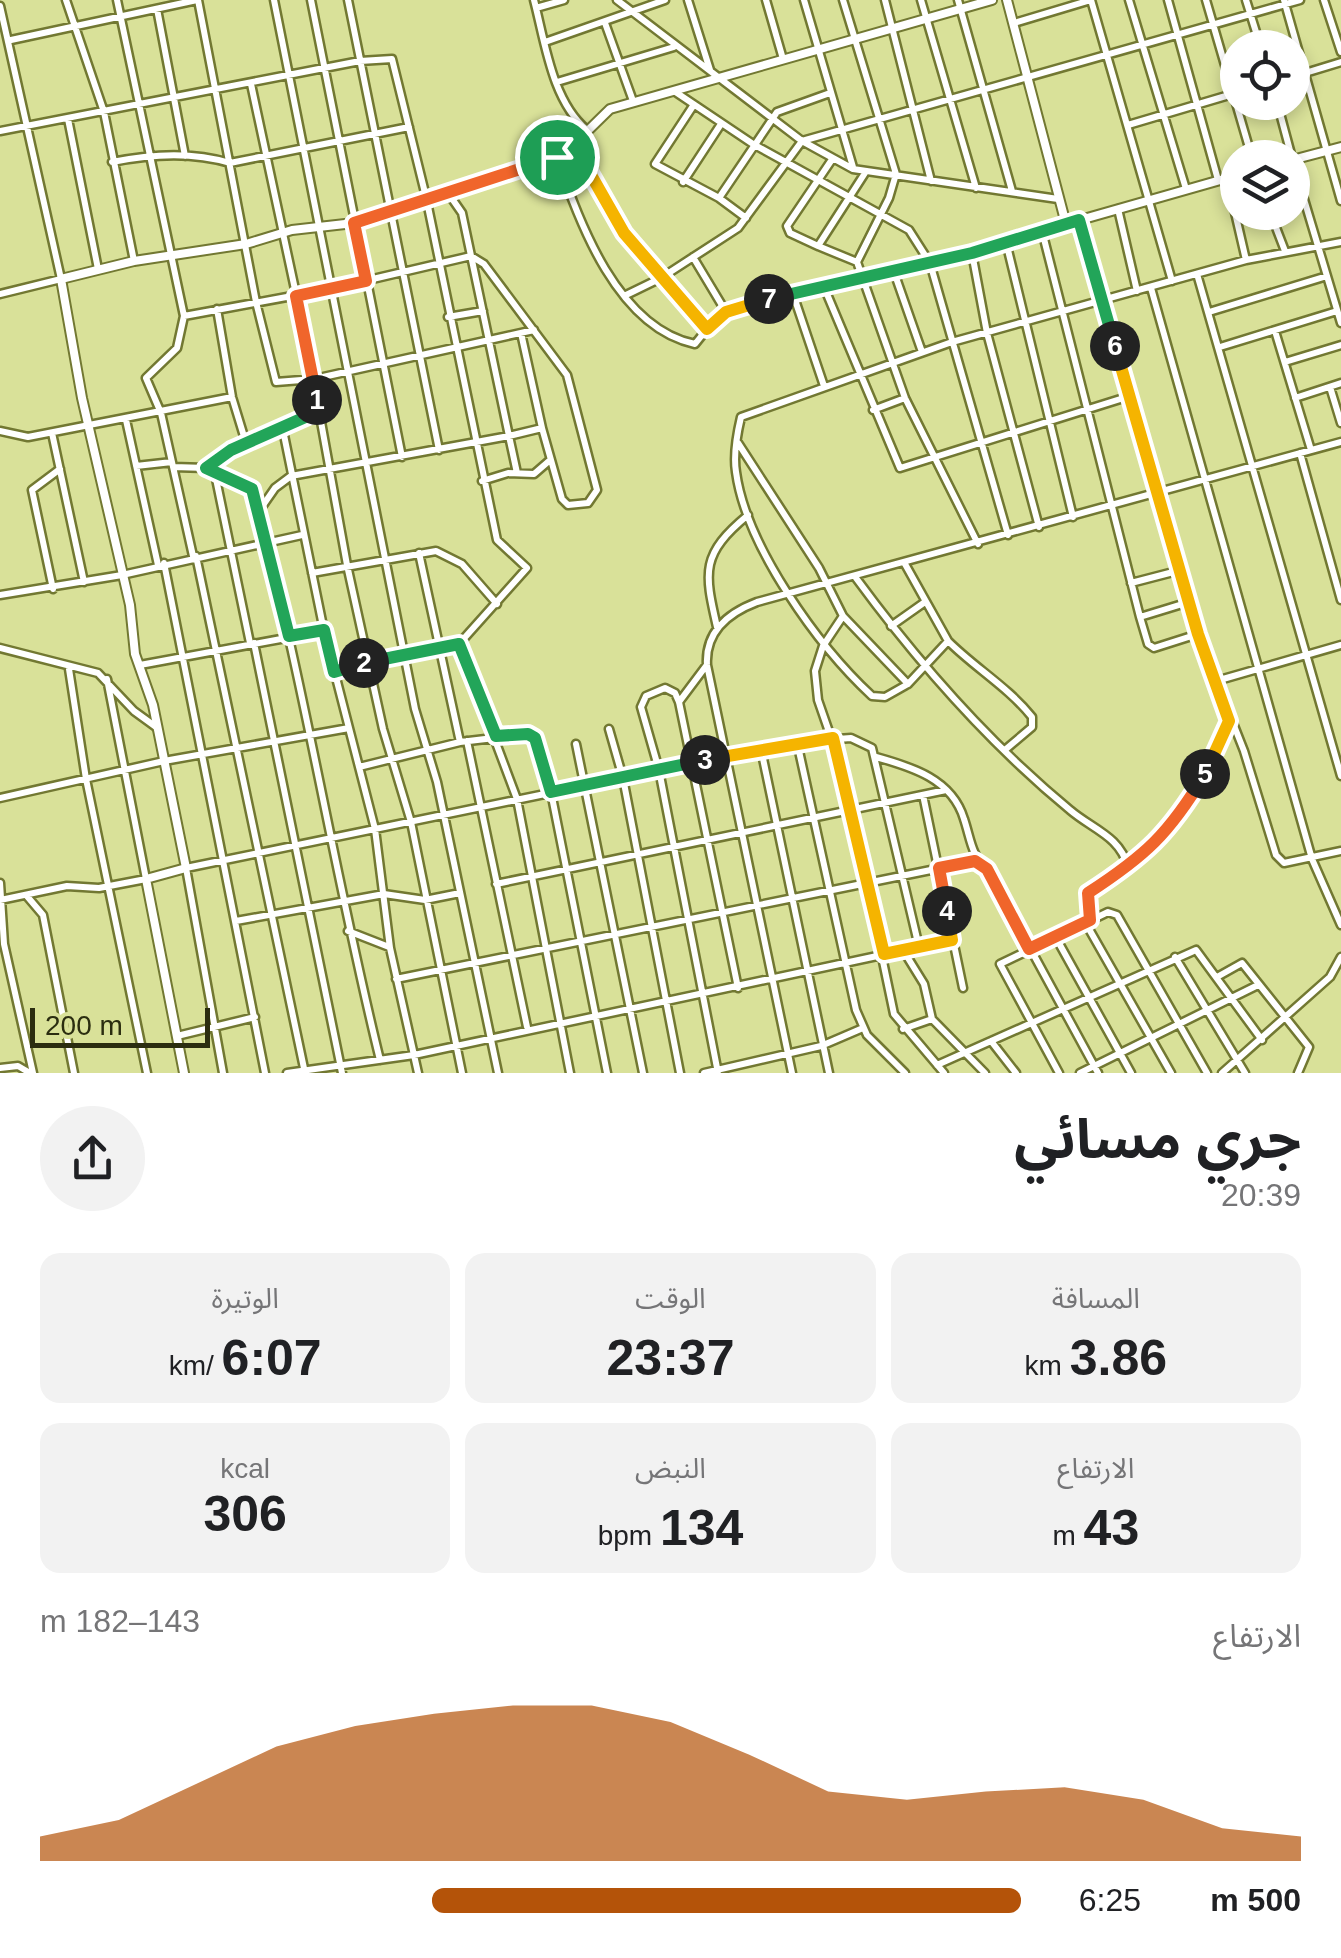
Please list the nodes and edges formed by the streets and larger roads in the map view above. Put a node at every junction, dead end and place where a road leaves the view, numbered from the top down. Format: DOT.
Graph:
graph roads {
  1 [pos="66,0"];
  2 [pos="116,0"];
  3 [pos="198,0"];
  4 [pos="274,0"];
  5 [pos="311,0"];
  6 [pos="348,0"];
  7 [pos="564,0"];
  8 [pos="618,0"];
  9 [pos="664,0"];
  10 [pos="688,0"];
  11 [pos="766,0"];
  12 [pos="804,0"];
  13 [pos="843,0"];
  14 [pos="885,0"];
  15 [pos="921,0"];
  16 [pos="992,0"];
  17 [pos="1008,0"];
  18 [pos="1056,0"];
  19 [pos="1091,0"];
  20 [pos="1129,0"];
  21 [pos="1168,0"];
  22 [pos="1206,0"];
  23 [pos="1246,0"];
  24 [pos="1300,0"];
  25 [pos="1324,0"];
  26 [pos="1285,2"];
  27 [pos="535,4"];
  28 [pos="959,5"];
  29 [pos="0,6"];
  30 [pos="157,9"];
  31 [pos="1058,10"];
  32 [pos="633,12"];
  33 [pos="1250,14"];
  34 [pos="119,17"];
  35 [pos="926,19"];
  36 [pos="1341,22"];
  37 [pos="605,23"];
  38 [pos="1014,23"];
  39 [pos="1332,24"];
  40 [pos="1213,25"];
  41 [pos="74,27"];
  42 [pos="894,27"];
  43 [pos="1255,30"];
  44 [pos="1294,30"];
  45 [pos="1178,35"];
  46 [pos="855,39"];
  47 [pos="10,40"];
  48 [pos="545,42"];
  49 [pos="1143,46"];
  50 [pos="1220,46"];
  51 [pos="674,47"];
  52 [pos="819,49"];
  53 [pos="1341,52"];
  54 [pos="1107,54"];
  55 [pos="783,60"];
  56 [pos="360,61"];
  57 [pos="1341,62"];
  58 [pos="621,64"];
  59 [pos="323,69"];
  60 [pos="711,72"];
  61 [pos="1310,72"];
  62 [pos="288,76"];
  63 [pos="1027,77"];
  64 [pos="723,78"];
  65 [pos="1310,81"];
  66 [pos="557,82"];
  67 [pos="251,84"];
  68 [pos="985,89"];
  69 [pos="673,90"];
  70 [pos="217,91"];
  71 [pos="830,93"];
  72 [pos="173,99"];
  73 [pos="1220,99"];
  74 [pos="950,100"];
  75 [pos="633,101"];
  76 [pos="1197,105"];
  77 [pos="138,106"];
  78 [pos="693,106"];
  79 [pos="914,109"];
  80 [pos="104,112"];
  81 [pos="1163,114"];
  82 [pos="771,118"];
  83 [pos="68,119"];
  84 [pos="878,119"];
  85 [pos="721,124"];
  86 [pos="1128,125"];
  87 [pos="30,126"];
  88 [pos="409,127"];
  89 [pos="841,129"];
  90 [pos="587,130"];
  91 [pos="0,131"];
  92 [pos="374,132"];
  93 [pos="338,140"];
  94 [pos="802,141"];
  95 [pos="752,144"];
  96 [pos="574,145"];
  97 [pos="1341,147"];
  98 [pos="301,148"];
  99 [pos="1327,150"];
  100 [pos="1310,154"];
  101 [pos="148,155"];
  102 [pos="185,156"];
  103 [pos="266,156"];
  104 [pos="557,157"];
  105 [pos="834,158"];
  106 [pos="786,161"];
  107 [pos="112,162"];
  108 [pos="230,163"];
  109 [pos="853,169"];
  110 [pos="1220,170"];
  111 [pos="865,172"];
  112 [pos="896,174"];
  113 [pos="819,179"];
  114 [pos="1220,180"];
  115 [pos="931,181"];
  116 [pos="683,182"];
  117 [pos="976,188"];
  118 [pos="446,190"];
  119 [pos="1186,190"];
  120 [pos="1012,192"];
  121 [pos="851,196"];
  122 [pos="426,197"];
  123 [pos="720,198"];
  124 [pos="1058,199"];
  125 [pos="1149,201"];
  126 [pos="1341,201"];
  127 [pos="1118,209"];
  128 [pos="391,212"];
  129 [pos="881,212"];
  130 [pos="1310,216"];
  131 [pos="746,218"];
  132 [pos="1079,220"];
  133 [pos="354,223"];
  134 [pos="1066,224"];
  135 [pos="316,227"];
  136 [pos="1237,230"];
  137 [pos="1276,230"];
  138 [pos="1042,231"];
  139 [pos="280,232"];
  140 [pos="1006,242"];
  141 [pos="1341,242"];
  142 [pos="246,244"];
  143 [pos="818,246"];
  144 [pos="1319,246"];
  145 [pos="1284,252"];
  146 [pos="972,253"];
  147 [pos="170,256"];
  148 [pos="472,256"];
  149 [pos="693,257"];
  150 [pos="1246,260"];
  151 [pos="134,261"];
  152 [pos="857,262"];
  153 [pos="930,263"];
  154 [pos="436,264"];
  155 [pos="98,269"];
  156 [pos="404,272"];
  157 [pos="894,272"];
  158 [pos="1197,274"];
  159 [pos="1327,276"];
  160 [pos="661,278"];
  161 [pos="863,279"];
  162 [pos="61,280"];
  163 [pos="366,281"];
  164 [pos="1172,281"];
  165 [pos="824,286"];
  166 [pos="1151,288"];
  167 [pos="330,290"];
  168 [pos="1137,291"];
  169 [pos="0,294"];
  170 [pos="793,294"];
  171 [pos="296,296"];
  172 [pos="624,296"];
  173 [pos="1101,300"];
  174 [pos="256,302"];
  175 [pos="216,309"];
  176 [pos="483,310"];
  177 [pos="1338,310"];
  178 [pos="726,312"];
  179 [pos="1209,312"];
  180 [pos="1060,313"];
  181 [pos="184,316"];
  182 [pos="448,318"];
  183 [pos="1341,322"];
  184 [pos="1026,323"];
  185 [pos="707,329"];
  186 [pos="534,330"];
  187 [pos="1275,331"];
  188 [pos="987,333"];
  189 [pos="521,334"];
  190 [pos="490,341"];
  191 [pos="952,342"];
  192 [pos="1341,345"];
  193 [pos="1220,347"];
  194 [pos="455,349"];
  195 [pos="922,352"];
  196 [pos="420,356"];
  197 [pos="1285,362"];
  198 [pos="891,363"];
  199 [pos="383,364"];
  200 [pos="348,371"];
  201 [pos="858,374"];
  202 [pos="314,379"];
  203 [pos="1341,384"];
  204 [pos="824,386"];
  205 [pos="1330,387"];
  206 [pos="1130,396"];
  207 [pos="232,397"];
  208 [pos="905,398"];
  209 [pos="1296,398"];
  210 [pos="873,410"];
  211 [pos="319,411"];
  212 [pos="1085,412"];
  213 [pos="161,413"];
  214 [pos="126,420"];
  215 [pos="1341,423"];
  216 [pos="1049,424"];
  217 [pos="89,426"];
  218 [pos="542,428"];
  219 [pos="284,430"];
  220 [pos="0,431"];
  221 [pos="52,433"];
  222 [pos="1014,434"];
  223 [pos="508,436"];
  224 [pos="737,442"];
  225 [pos="983,442"];
  226 [pos="1341,442"];
  227 [pos="246,443"];
  228 [pos="474,444"];
  229 [pos="439,450"];
  230 [pos="1311,450"];
  231 [pos="1300,453"];
  232 [pos="402,457"];
  233 [pos="934,457"];
  234 [pos="550,460"];
  235 [pos="366,463"];
  236 [pos="172,464"];
  237 [pos="136,466"];
  238 [pos="1254,466"];
  239 [pos="206,468"];
  240 [pos="60,469"];
  241 [pos="330,470"];
  242 [pos="517,472"];
  243 [pos="215,474"];
  244 [pos="291,476"];
  245 [pos="1205,480"];
  246 [pos="482,481"];
  247 [pos="1159,492"];
  248 [pos="1109,507"];
  249 [pos="258,512"];
  250 [pos="748,515"];
  251 [pos="1073,517"];
  252 [pos="1039,527"];
  253 [pos="302,535"];
  254 [pos="1008,536"];
  255 [pos="265,543"];
  256 [pos="978,544"];
  257 [pos="229,551"];
  258 [pos="419,552"];
  259 [pos="195,556"];
  260 [pos="385,559"];
  261 [pos="161,564"];
  262 [pos="905,564"];
  263 [pos="347,566"];
  264 [pos="1181,570"];
  265 [pos="312,573"];
  266 [pos="122,575"];
  267 [pos="856,578"];
  268 [pos="84,582"];
  269 [pos="1130,583"];
  270 [pos="828,584"];
  271 [pos="53,589"];
  272 [pos="789,594"];
  273 [pos="0,596"];
  274 [pos="1341,600"];
  275 [pos="925,602"];
  276 [pos="1190,602"];
  277 [pos="497,604"];
  278 [pos="843,616"];
  279 [pos="1140,617"];
  280 [pos="892,626"];
  281 [pos="717,628"];
  282 [pos="324,630"];
  283 [pos="1198,634"];
  284 [pos="289,636"];
  285 [pos="948,641"];
  286 [pos="252,643"];
  287 [pos="459,644"];
  288 [pos="1341,645"];
  289 [pos="823,646"];
  290 [pos="0,648"];
  291 [pos="438,648"];
  292 [pos="217,650"];
  293 [pos="404,652"];
  294 [pos="1306,656"];
  295 [pos="182,657"];
  296 [pos="369,662"];
  297 [pos="140,665"];
  298 [pos="927,665"];
  299 [pos="707,666"];
  300 [pos="69,669"];
  301 [pos="1258,670"];
  302 [pos="334,672"];
  303 [pos="107,679"];
  304 [pos="1216,681"];
  305 [pos="908,684"];
  306 [pos="679,702"];
  307 [pos="1229,721"];
  308 [pos="158,728"];
  309 [pos="349,728"];
  310 [pos="609,729"];
  311 [pos="309,734"];
  312 [pos="496,736"];
  313 [pos="833,738"];
  314 [pos="274,742"];
  315 [pos="463,742"];
  316 [pos="796,742"];
  317 [pos="576,744"];
  318 [pos="239,748"];
  319 [pos="761,749"];
  320 [pos="1006,749"];
  321 [pos="429,750"];
  322 [pos="204,754"];
  323 [pos="726,756"];
  324 [pos="876,757"];
  325 [pos="391,758"];
  326 [pos="164,761"];
  327 [pos="693,763"];
  328 [pos="359,767"];
  329 [pos="123,770"];
  330 [pos="659,770"];
  331 [pos="1341,776"];
  332 [pos="623,778"];
  333 [pos="86,779"];
  334 [pos="587,785"];
  335 [pos="946,790"];
  336 [pos="551,792"];
  337 [pos="923,795"];
  338 [pos="0,798"];
  339 [pos="517,799"];
  340 [pos="888,802"];
  341 [pos="480,807"];
  342 [pos="852,810"];
  343 [pos="444,814"];
  344 [pos="812,818"];
  345 [pos="411,822"];
  346 [pos="777,826"];
  347 [pos="375,829"];
  348 [pos="742,833"];
  349 [pos="328,838"];
  350 [pos="706,841"];
  351 [pos="294,845"];
  352 [pos="672,848"];
  353 [pos="1341,851"];
  354 [pos="259,853"];
  355 [pos="636,856"];
  356 [pos="1312,858"];
  357 [pos="224,860"];
  358 [pos="975,861"];
  359 [pos="602,863"];
  360 [pos="1128,867"];
  361 [pos="186,868"];
  362 [pos="939,868"];
  363 [pos="567,870"];
  364 [pos="906,876"];
  365 [pos="532,877"];
  366 [pos="146,879"];
  367 [pos="0,883"];
  368 [pos="496,884"];
  369 [pos="868,884"];
  370 [pos="111,886"];
  371 [pos="460,892"];
  372 [pos="829,892"];
  373 [pos="384,894"];
  374 [pos="25,895"];
  375 [pos="1341,897"];
  376 [pos="1,900"];
  377 [pos="425,900"];
  378 [pos="792,900"];
  379 [pos="1329,901"];
  380 [pos="342,902"];
  381 [pos="308,906"];
  382 [pos="758,907"];
  383 [pos="272,914"];
  384 [pos="722,914"];
  385 [pos="688,921"];
  386 [pos="1088,921"];
  387 [pos="236,922"];
  388 [pos="1341,925"];
  389 [pos="649,928"];
  390 [pos="348,931"];
  391 [pos="615,935"];
  392 [pos="1055,936"];
  393 [pos="952,940"];
  394 [pos="582,942"];
  395 [pos="920,947"];
  396 [pos="390,948"];
  397 [pos="547,949"];
  398 [pos="1029,949"];
  399 [pos="902,950"];
  400 [pos="884,954"];
  401 [pos="512,956"];
  402 [pos="1175,957"];
  403 [pos="1341,958"];
  404 [pos="844,962"];
  405 [pos="476,964"];
  406 [pos="1147,968"];
  407 [pos="438,972"];
  408 [pos="806,972"];
  409 [pos="1216,978"];
  410 [pos="396,979"];
  411 [pos="774,980"];
  412 [pos="1118,981"];
  413 [pos="1258,984"];
  414 [pos="738,988"];
  415 [pos="963,988"];
  416 [pos="702,995"];
  417 [pos="1086,995"];
  418 [pos="1232,1000"];
  419 [pos="665,1001"];
  420 [pos="629,1008"];
  421 [pos="1061,1008"];
  422 [pos="1207,1012"];
  423 [pos="595,1014"];
  424 [pos="255,1018"];
  425 [pos="1282,1018"];
  426 [pos="932,1019"];
  427 [pos="561,1021"];
  428 [pos="1030,1023"];
  429 [pos="1180,1026"];
  430 [pos="215,1027"];
  431 [pos="527,1028"];
  432 [pos="863,1028"];
  433 [pos="903,1029"];
  434 [pos="177,1036"];
  435 [pos="490,1036"];
  436 [pos="1152,1040"];
  437 [pos="1262,1040"];
  438 [pos="991,1041"];
  439 [pos="455,1045"];
  440 [pos="821,1046"];
  441 [pos="966,1053"];
  442 [pos="414,1055"];
  443 [pos="788,1055"];
  444 [pos="1120,1055"];
  445 [pos="380,1060"];
  446 [pos="1237,1062"];
  447 [pos="937,1065"];
  448 [pos="0,1068"];
  449 [pos="342,1068"];
  450 [pos="1096,1070"];
  451 [pos="305,1072"];
  452 [pos="717,1072"];
  453 [pos="31,1073"];
  454 [pos="74,1073"];
  455 [pos="146,1073"];
  456 [pos="184,1073"];
  457 [pos="224,1073"];
  458 [pos="266,1073"];
  459 [pos="287,1073"];
  460 [pos="418,1073"];
  461 [pos="462,1073"];
  462 [pos="498,1073"];
  463 [pos="570,1073"];
  464 [pos="607,1073"];
  465 [pos="644,1073"];
  466 [pos="680,1073"];
  467 [pos="704,1073"];
  468 [pos="792,1073"];
  469 [pos="830,1073"];
  470 [pos="905,1073"];
  471 [pos="944,1073"];
  472 [pos="985,1073"];
  473 [pos="1016,1073"];
  474 [pos="1059,1073"];
  475 [pos="1080,1073"];
  476 [pos="1131,1073"];
  477 [pos="1171,1073"];
  478 [pos="1207,1073"];
  479 [pos="1222,1073"];
  480 [pos="1246,1073"];
  481 [pos="1298,1073"];
  1 -- 41 [label="street"];
  2 -- 34 [label="street"];
  3 -- 30 [label="street"];
  3 -- 70 [label="street"];
  4 -- 62 [label="street"];
  5 -- 59 [label="street"];
  6 -- 56 [label="street"];
  7 -- 27 [label="street"];
  8 -- 32 [label="street"];
  9 -- 32 [label="street"];
  10 -- 60 [label="street"];
  11 -- 55 [label="street"];
  12 -- 52 [label="street"];
  13 -- 46 [label="street"];
  14 -- 42 [label="street"];
  15 -- 35 [label="street"];
  16 -- 28 [label="street"];
  17 -- 38 [label="street"];
  18 -- 31 [label="street"];
  19 -- 31 [label="street"];
  19 -- 54 [label="street"];
  20 -- 49 [label="street"];
  21 -- 45 [label="street"];
  22 -- 40 [label="street"];
  23 -- 33 [label="street"];
  24 -- 26 [label="street"];
  25 -- 39 [label="street"];
  26 -- 33 [label="street"];
  26 -- 44 [label="street"];
  27 -- 48 [label="street"];
  28 -- 35 [label="street"];
  28 -- 68 [label="street"];
  29 -- 47 [label="street"];
  30 -- 34 [label="street"];
  30 -- 72 [label="street"];
  31 -- 38 [label="street"];
  32 -- 37 [label="street"];
  32 -- 51 [label="street"];
  33 -- 40 [label="street"];
  33 -- 43 [label="street"];
  34 -- 41 [label="street"];
  34 -- 77 [label="street"];
  35 -- 42 [label="street"];
  35 -- 74 [label="street"];
  36 -- 39 [label="street"];
  37 -- 48 [label="street"];
  37 -- 58 [label="street"];
  38 -- 63 [label="street"];
  39 -- 53 [label="street"];
  40 -- 45 [label="street"];
  40 -- 50 [label="street"];
  41 -- 47 [label="street"];
  41 -- 80 [label="street"];
  42 -- 46 [label="street"];
  42 -- 79 [label="street"];
  45 -- 49 [label="street"];
  45 -- 76 [label="street"];
  46 -- 52 [label="street"];
  46 -- 84 [label="street"];
  47 -- 87 [label="street"];
  48 -- 66 [label="street"];
  49 -- 54 [label="street"];
  49 -- 81 [label="street"];
  51 -- 58 [label="street"];
  51 -- 60 [label="street"];
  52 -- 55 [label="street"];
  52 -- 71 [label="street"];
  54 -- 63 [label="street"];
  54 -- 86 [label="street"];
  55 -- 64 [label="street"];
  56 -- 59 [label="street"];
  56 -- 88 [label="street"];
  56 -- 92 [label="street"];
  57 -- 61 [label="street"];
  58 -- 66 [label="street"];
  58 -- 75 [label="street"];
  59 -- 62 [label="street"];
  59 -- 93 [label="street"];
  60 -- 64 [label="street"];
  62 -- 67 [label="street"];
  62 -- 98 [label="street"];
  63 -- 68 [label="street"];
  63 -- 124 [label="street"];
  64 -- 69 [label="street"];
  64 -- 82 [label="street"];
  65 -- 99 [label="street"];
  66 -- 90 [label="street"];
  67 -- 70 [label="street"];
  67 -- 103 [label="street"];
  68 -- 74 [label="street"];
  68 -- 120 [label="street"];
  69 -- 75 [label="street"];
  69 -- 78 [label="street"];
  70 -- 72 [label="street"];
  70 -- 108 [label="street"];
  71 -- 82 [label="street"];
  71 -- 89 [label="street"];
  72 -- 77 [label="street"];
  72 -- 102 [label="street"];
  73 -- 76 [label="street"];
  74 -- 79 [label="street"];
  74 -- 117 [label="street"];
  75 -- 90 [label="street"];
  76 -- 81 [label="street"];
  76 -- 110 [label="street"];
  77 -- 80 [label="street"];
  77 -- 101 [label="street"];
  78 -- 85 [label="street"];
  78 -- 116 [label="street"];
  79 -- 84 [label="street"];
  79 -- 115 [label="street"];
  80 -- 83 [label="street"];
  80 -- 107 [label="street"];
  81 -- 86 [label="street"];
  81 -- 119 [label="street"];
  82 -- 94 [label="street"];
  82 -- 95 [label="street"];
  83 -- 87 [label="street"];
  83 -- 155 [label="street"];
  84 -- 89 [label="street"];
  84 -- 112 [label="street"];
  85 -- 95 [label="street"];
  85 -- 116 [label="street"];
  86 -- 125 [label="street"];
  87 -- 91 [label="street"];
  87 -- 162 [label="street"];
  88 -- 92 [label="street"];
  88 -- 122 [label="street"];
  89 -- 94 [label="street"];
  89 -- 109 [label="street"];
  90 -- 96 [label="street"];
  92 -- 93 [label="street"];
  92 -- 128 [label="street"];
  93 -- 98 [label="street"];
  93 -- 133 [label="street"];
  94 -- 105 [label="street"];
  94 -- 106 [label="street"];
  95 -- 106 [label="street"];
  95 -- 123 [label="street"];
  96 -- 104 [label="street"];
  96 -- 160 [label="street"];
  97 -- 99 [label="street"];
  98 -- 103 [label="street"];
  98 -- 135 [label="street"];
  99 -- 100 [label="street"];
  99 -- 126 [label="street"];
  101 -- 102 [label="street"];
  101 -- 107 [label="street"];
  101 -- 147 [label="street"];
  102 -- 108 [label="street"];
  103 -- 108 [label="street"];
  103 -- 139 [label="street"];
  104 -- 118 [label="street"];
  104 -- 172 [label="street"];
  105 -- 109 [label="street"];
  105 -- 113 [label="street"];
  106 -- 113 [label="street"];
  106 -- 131 [label="street"];
  107 -- 151 [label="street"];
  108 -- 142 [label="street"];
  109 -- 111 [label="street"];
  111 -- 112 [label="street"];
  111 -- 121 [label="street"];
  112 -- 115 [label="street"];
  112 -- 129 [label="street"];
  113 -- 121 [label="street"];
  113 -- 143 [label="street"];
  114 -- 119 [label="street"];
  115 -- 117 [label="street"];
  116 -- 123 [label="street"];
  117 -- 120 [label="street"];
  118 -- 122 [label="street"];
  118 -- 148 [label="street"];
  119 -- 125 [label="street"];
  120 -- 124 [label="street"];
  121 -- 129 [label="street"];
  121 -- 143 [label="street"];
  122 -- 128 [label="street"];
  122 -- 154 [label="street"];
  123 -- 131 [label="street"];
  124 -- 134 [label="street"];
  125 -- 127 [label="street"];
  125 -- 164 [label="street"];
  127 -- 132 [label="street"];
  127 -- 168 [label="street"];
  128 -- 133 [label="street"];
  128 -- 156 [label="street"];
  129 -- 152 [label="street"];
  129 -- 153 [label="street"];
  130 -- 144 [label="street"];
  131 -- 149 [label="street"];
  132 -- 134 [label="street"];
  132 -- 173 [label="street"];
  133 -- 135 [label="street"];
  133 -- 163 [label="street"];
  134 -- 138 [label="street"];
  135 -- 139 [label="street"];
  135 -- 167 [label="street"];
  136 -- 150 [label="street"];
  137 -- 145 [label="street"];
  138 -- 140 [label="street"];
  138 -- 180 [label="street"];
  139 -- 142 [label="street"];
  139 -- 171 [label="street"];
  140 -- 146 [label="street"];
  140 -- 184 [label="street"];
  141 -- 144 [label="street"];
  142 -- 147 [label="street"];
  142 -- 174 [label="street"];
  143 -- 152 [label="street"];
  144 -- 145 [label="street"];
  144 -- 159 [label="street"];
  145 -- 150 [label="street"];
  146 -- 153 [label="street"];
  146 -- 188 [label="street"];
  147 -- 151 [label="street"];
  147 -- 181 [label="street"];
  148 -- 154 [label="street"];
  148 -- 176 [label="street"];
  148 -- 186 [label="street"];
  149 -- 160 [label="street"];
  149 -- 178 [label="street"];
  150 -- 158 [label="street"];
  151 -- 155 [label="street"];
  152 -- 161 [label="street"];
  153 -- 157 [label="street"];
  153 -- 191 [label="street"];
  154 -- 156 [label="street"];
  154 -- 182 [label="street"];
  155 -- 162 [label="street"];
  156 -- 163 [label="street"];
  156 -- 196 [label="street"];
  157 -- 161 [label="street"];
  157 -- 195 [label="street"];
  158 -- 164 [label="street"];
  158 -- 179 [label="street"];
  159 -- 177 [label="street"];
  159 -- 179 [label="street"];
  160 -- 172 [label="street"];
  160 -- 185 [label="street"];
  161 -- 165 [label="street"];
  161 -- 198 [label="street"];
  162 -- 169 [label="street"];
  162 -- 217 [label="street"];
  163 -- 167 [label="street"];
  163 -- 199 [label="street"];
  164 -- 166 [label="street"];
  165 -- 170 [label="street"];
  165 -- 201 [label="street"];
  166 -- 168 [label="street"];
  166 -- 245 [label="street"];
  167 -- 171 [label="street"];
  167 -- 200 [label="street"];
  168 -- 173 [label="street"];
  170 -- 178 [label="street"];
  170 -- 204 [label="street"];
  171 -- 174 [label="street"];
  171 -- 202 [label="street"];
  172 -- 185 [label="street"];
  173 -- 180 [label="street"];
  173 -- 206 [label="street"];
  174 -- 175 [label="street"];
  174 -- 202 [label="street"];
  175 -- 181 [label="street"];
  175 -- 207 [label="street"];
  176 -- 182 [label="street"];
  176 -- 190 [label="street"];
  177 -- 183 [label="street"];
  177 -- 187 [label="street"];
  178 -- 185 [label="street"];
  179 -- 193 [label="street"];
  180 -- 184 [label="street"];
  180 -- 212 [label="street"];
  181 -- 213 [label="street"];
  182 -- 194 [label="street"];
  184 -- 188 [label="street"];
  184 -- 216 [label="street"];
  186 -- 189 [label="street"];
  186 -- 234 [label="street"];
  187 -- 193 [label="street"];
  187 -- 197 [label="street"];
  188 -- 191 [label="street"];
  188 -- 222 [label="street"];
  189 -- 190 [label="street"];
  189 -- 218 [label="street"];
  190 -- 194 [label="street"];
  190 -- 223 [label="street"];
  191 -- 195 [label="street"];
  191 -- 225 [label="street"];
  192 -- 197 [label="street"];
  193 -- 238 [label="street"];
  194 -- 196 [label="street"];
  194 -- 228 [label="street"];
  195 -- 198 [label="street"];
  196 -- 199 [label="street"];
  196 -- 229 [label="street"];
  197 -- 209 [label="street"];
  198 -- 201 [label="street"];
  198 -- 208 [label="street"];
  199 -- 200 [label="street"];
  199 -- 232 [label="street"];
  200 -- 202 [label="street"];
  200 -- 235 [label="street"];
  201 -- 204 [label="street"];
  201 -- 210 [label="street"];
  202 -- 211 [label="street"];
  203 -- 205 [label="street"];
  204 -- 224 [label="street"];
  205 -- 209 [label="street"];
  205 -- 215 [label="street"];
  206 -- 212 [label="street"];
  206 -- 247 [label="street"];
  207 -- 213 [label="street"];
  207 -- 227 [label="street"];
  208 -- 210 [label="street"];
  208 -- 233 [label="street"];
  209 -- 230 [label="street"];
  210 -- 233 [label="street"];
  211 -- 219 [label="street"];
  211 -- 241 [label="street"];
  212 -- 216 [label="street"];
  212 -- 248 [label="street"];
  213 -- 214 [label="street"];
  213 -- 236 [label="street"];
  214 -- 217 [label="street"];
  214 -- 237 [label="street"];
  216 -- 222 [label="street"];
  216 -- 251 [label="street"];
  217 -- 221 [label="street"];
  217 -- 266 [label="street"];
  218 -- 223 [label="street"];
  218 -- 234 [label="street"];
  219 -- 227 [label="street"];
  219 -- 244 [label="street"];
  220 -- 221 [label="street"];
  221 -- 240 [label="street"];
  222 -- 225 [label="street"];
  222 -- 252 [label="street"];
  223 -- 228 [label="street"];
  223 -- 242 [label="street"];
  224 -- 250 [label="street"];
  224 -- 270 [label="street"];
  225 -- 233 [label="street"];
  225 -- 254 [label="street"];
  226 -- 230 [label="street"];
  227 -- 239 [label="street"];
  228 -- 229 [label="street"];
  228 -- 246 [label="street"];
  229 -- 232 [label="street"];
  230 -- 231 [label="street"];
  231 -- 238 [label="street"];
  231 -- 274 [label="street"];
  232 -- 235 [label="street"];
  233 -- 256 [label="street"];
  234 -- 242 [label="street"];
  235 -- 241 [label="street"];
  235 -- 260 [label="street"];
  236 -- 237 [label="street"];
  236 -- 239 [label="street"];
  236 -- 259 [label="street"];
  237 -- 261 [label="street"];
  238 -- 245 [label="street"];
  238 -- 294 [label="street"];
  239 -- 243 [label="street"];
  240 -- 268 [label="street"];
  240 -- 271 [label="street"];
  241 -- 244 [label="street"];
  241 -- 263 [label="street"];
  242 -- 246 [label="street"];
  243 -- 249 [label="street"];
  243 -- 257 [label="street"];
  244 -- 249 [label="street"];
  244 -- 253 [label="street"];
  245 -- 247 [label="street"];
  245 -- 301 [label="street"];
  246 -- 277 [label="street"];
  247 -- 248 [label="street"];
  247 -- 264 [label="street"];
  248 -- 251 [label="street"];
  248 -- 269 [label="street"];
  249 -- 255 [label="street"];
  250 -- 272 [label="street"];
  250 -- 281 [label="street"];
  251 -- 252 [label="street"];
  252 -- 254 [label="street"];
  253 -- 255 [label="street"];
  253 -- 265 [label="street"];
  254 -- 256 [label="street"];
  255 -- 257 [label="street"];
  255 -- 284 [label="street"];
  256 -- 262 [label="street"];
  257 -- 259 [label="street"];
  257 -- 286 [label="street"];
  258 -- 260 [label="street"];
  258 -- 277 [label="street"];
  258 -- 291 [label="street"];
  259 -- 261 [label="street"];
  259 -- 292 [label="street"];
  260 -- 263 [label="street"];
  260 -- 293 [label="street"];
  261 -- 266 [label="street"];
  261 -- 295 [label="street"];
  262 -- 267 [label="street"];
  262 -- 275 [label="street"];
  263 -- 265 [label="street"];
  263 -- 296 [label="street"];
  264 -- 269 [label="street"];
  264 -- 276 [label="street"];
  265 -- 282 [label="street"];
  266 -- 268 [label="street"];
  266 -- 297 [label="street"];
  267 -- 270 [label="street"];
  267 -- 280 [label="street"];
  268 -- 271 [label="street"];
  269 -- 279 [label="street"];
  270 -- 272 [label="street"];
  270 -- 278 [label="street"];
  271 -- 273 [label="street"];
  272 -- 281 [label="street"];
  272 -- 289 [label="street"];
  275 -- 280 [label="street"];
  275 -- 285 [label="street"];
  276 -- 279 [label="street"];
  276 -- 283 [label="street"];
  277 -- 287 [label="street"];
  278 -- 289 [label="street"];
  278 -- 305 [label="street"];
  279 -- 283 [label="street"];
  280 -- 298 [label="street"];
  281 -- 299 [label="street"];
  282 -- 284 [label="street"];
  282 -- 302 [label="street"];
  283 -- 304 [label="street"];
  284 -- 286 [label="street"];
  284 -- 311 [label="street"];
  285 -- 298 [label="street"];
  285 -- 320 [label="street"];
  286 -- 292 [label="street"];
  286 -- 314 [label="street"];
  287 -- 291 [label="street"];
  287 -- 312 [label="street"];
  288 -- 294 [label="street"];
  289 -- 305 [label="street"];
  289 -- 313 [label="street"];
  290 -- 300 [label="street"];
  291 -- 293 [label="street"];
  291 -- 315 [label="street"];
  292 -- 295 [label="street"];
  292 -- 318 [label="street"];
  293 -- 296 [label="street"];
  293 -- 321 [label="street"];
  294 -- 301 [label="street"];
  294 -- 331 [label="street"];
  295 -- 297 [label="street"];
  295 -- 322 [label="street"];
  296 -- 302 [label="street"];
  296 -- 325 [label="street"];
  297 -- 308 [label="street"];
  298 -- 305 [label="street"];
  298 -- 320 [label="street"];
  299 -- 306 [label="street"];
  299 -- 323 [label="street"];
  300 -- 303 [label="street"];
  300 -- 333 [label="street"];
  301 -- 304 [label="street"];
  301 -- 356 [label="street"];
  302 -- 309 [label="street"];
  303 -- 308 [label="street"];
  303 -- 329 [label="street"];
  304 -- 307 [label="street"];
  306 -- 327 [label="street"];
  306 -- 330 [label="street"];
  307 -- 356 [label="street"];
  307 -- 360 [label="street"];
  308 -- 326 [label="street"];
  309 -- 311 [label="street"];
  309 -- 328 [label="street"];
  310 -- 332 [label="street"];
  311 -- 314 [label="street"];
  311 -- 349 [label="street"];
  312 -- 315 [label="street"];
  312 -- 336 [label="street"];
  312 -- 339 [label="street"];
  313 -- 316 [label="street"];
  313 -- 324 [label="street"];
  313 -- 342 [label="street"];
  314 -- 318 [label="street"];
  314 -- 351 [label="street"];
  315 -- 321 [label="street"];
  315 -- 341 [label="street"];
  316 -- 319 [label="street"];
  316 -- 344 [label="street"];
  317 -- 334 [label="street"];
  318 -- 322 [label="street"];
  318 -- 354 [label="street"];
  319 -- 323 [label="street"];
  319 -- 346 [label="street"];
  320 -- 360 [label="street"];
  321 -- 325 [label="street"];
  321 -- 343 [label="street"];
  322 -- 326 [label="street"];
  322 -- 357 [label="street"];
  323 -- 327 [label="street"];
  323 -- 348 [label="street"];
  324 -- 335 [label="street"];
  324 -- 340 [label="street"];
  325 -- 328 [label="street"];
  325 -- 345 [label="street"];
  326 -- 329 [label="street"];
  326 -- 361 [label="street"];
  327 -- 330 [label="street"];
  327 -- 350 [label="street"];
  328 -- 347 [label="street"];
  329 -- 333 [label="street"];
  329 -- 366 [label="street"];
  330 -- 332 [label="street"];
  330 -- 352 [label="street"];
  332 -- 334 [label="street"];
  332 -- 355 [label="street"];
  333 -- 338 [label="street"];
  333 -- 370 [label="street"];
  334 -- 336 [label="street"];
  334 -- 359 [label="street"];
  335 -- 337 [label="street"];
  335 -- 358 [label="street"];
  336 -- 339 [label="street"];
  336 -- 363 [label="street"];
  337 -- 340 [label="street"];
  337 -- 362 [label="street"];
  339 -- 341 [label="street"];
  339 -- 365 [label="street"];
  340 -- 342 [label="street"];
  340 -- 364 [label="street"];
  341 -- 343 [label="street"];
  341 -- 368 [label="street"];
  342 -- 344 [label="street"];
  342 -- 369 [label="street"];
  343 -- 345 [label="street"];
  343 -- 371 [label="street"];
  344 -- 346 [label="street"];
  344 -- 372 [label="street"];
  345 -- 347 [label="street"];
  345 -- 377 [label="street"];
  346 -- 348 [label="street"];
  346 -- 378 [label="street"];
  347 -- 349 [label="street"];
  347 -- 373 [label="street"];
  348 -- 350 [label="street"];
  348 -- 382 [label="street"];
  349 -- 351 [label="street"];
  349 -- 380 [label="street"];
  350 -- 352 [label="street"];
  350 -- 384 [label="street"];
  351 -- 354 [label="street"];
  351 -- 381 [label="street"];
  352 -- 355 [label="street"];
  352 -- 385 [label="street"];
  353 -- 356 [label="street"];
  354 -- 357 [label="street"];
  354 -- 383 [label="street"];
  355 -- 359 [label="street"];
  355 -- 389 [label="street"];
  356 -- 379 [label="street"];
  357 -- 361 [label="street"];
  357 -- 387 [label="street"];
  358 -- 362 [label="street"];
  358 -- 398 [label="street"];
  359 -- 363 [label="street"];
  359 -- 391 [label="street"];
  360 -- 386 [label="street"];
  361 -- 366 [label="street"];
  361 -- 430 [label="street"];
  362 -- 364 [label="street"];
  362 -- 393 [label="street"];
  363 -- 365 [label="street"];
  363 -- 394 [label="street"];
  364 -- 369 [label="street"];
  364 -- 395 [label="street"];
  365 -- 368 [label="street"];
  365 -- 397 [label="street"];
  366 -- 370 [label="street"];
  366 -- 434 [label="street"];
  367 -- 376 [label="street"];
  368 -- 401 [label="street"];
  369 -- 372 [label="street"];
  369 -- 400 [label="street"];
  370 -- 374 [label="street"];
  370 -- 455 [label="street"];
  371 -- 377 [label="street"];
  371 -- 405 [label="street"];
  372 -- 378 [label="street"];
  372 -- 404 [label="street"];
  373 -- 377 [label="street"];
  373 -- 380 [label="street"];
  373 -- 396 [label="street"];
  374 -- 376 [label="street"];
  374 -- 454 [label="street"];
  375 -- 379 [label="street"];
  376 -- 453 [label="street"];
  377 -- 407 [label="street"];
  378 -- 382 [label="street"];
  378 -- 408 [label="street"];
  379 -- 388 [label="street"];
  380 -- 381 [label="street"];
  380 -- 390 [label="street"];
  381 -- 383 [label="street"];
  381 -- 449 [label="street"];
  382 -- 384 [label="street"];
  382 -- 411 [label="street"];
  383 -- 387 [label="street"];
  383 -- 451 [label="street"];
  384 -- 385 [label="street"];
  384 -- 414 [label="street"];
  385 -- 389 [label="street"];
  385 -- 416 [label="street"];
  386 -- 392 [label="street"];
  386 -- 406 [label="street"];
  386 -- 412 [label="street"];
  387 -- 424 [label="street"];
  389 -- 391 [label="street"];
  389 -- 419 [label="street"];
  390 -- 396 [label="street"];
  390 -- 445 [label="street"];
  391 -- 394 [label="street"];
  391 -- 420 [label="street"];
  392 -- 398 [label="street"];
  392 -- 417 [label="street"];
  393 -- 395 [label="street"];
  393 -- 415 [label="street"];
  394 -- 397 [label="street"];
  394 -- 423 [label="street"];
  395 -- 399 [label="street"];
  396 -- 410 [label="street"];
  397 -- 401 [label="street"];
  397 -- 427 [label="street"];
  398 -- 421 [label="street"];
  398 -- 428 [label="street"];
  399 -- 400 [label="street"];
  399 -- 426 [label="street"];
  400 -- 404 [label="street"];
  400 -- 433 [label="street"];
  401 -- 405 [label="street"];
  401 -- 431 [label="street"];
  402 -- 406 [label="street"];
  402 -- 409 [label="street"];
  402 -- 422 [label="street"];
  403 -- 425 [label="street"];
  404 -- 408 [label="street"];
  404 -- 432 [label="street"];
  405 -- 407 [label="street"];
  405 -- 435 [label="street"];
  406 -- 412 [label="street"];
  406 -- 429 [label="street"];
  407 -- 410 [label="street"];
  407 -- 439 [label="street"];
  408 -- 411 [label="street"];
  408 -- 440 [label="street"];
  409 -- 413 [label="street"];
  409 -- 418 [label="street"];
  410 -- 442 [label="street"];
  411 -- 414 [label="street"];
  411 -- 443 [label="street"];
  412 -- 417 [label="street"];
  412 -- 436 [label="street"];
  413 -- 418 [label="street"];
  413 -- 425 [label="street"];
  414 -- 416 [label="street"];
  416 -- 419 [label="street"];
  416 -- 452 [label="street"];
  417 -- 421 [label="street"];
  417 -- 444 [label="street"];
  418 -- 422 [label="street"];
  418 -- 437 [label="street"];
  419 -- 420 [label="street"];
  419 -- 466 [label="street"];
  420 -- 423 [label="street"];
  420 -- 465 [label="street"];
  421 -- 428 [label="street"];
  421 -- 450 [label="street"];
  422 -- 429 [label="street"];
  422 -- 446 [label="street"];
  423 -- 427 [label="street"];
  423 -- 464 [label="street"];
  424 -- 430 [label="street"];
  424 -- 458 [label="street"];
  425 -- 437 [label="street"];
  425 -- 481 [label="street"];
  426 -- 433 [label="street"];
  426 -- 441 [label="street"];
  427 -- 431 [label="street"];
  427 -- 463 [label="street"];
  428 -- 438 [label="street"];
  428 -- 474 [label="street"];
  429 -- 436 [label="street"];
  429 -- 478 [label="street"];
  430 -- 434 [label="street"];
  430 -- 457 [label="street"];
  431 -- 435 [label="street"];
  432 -- 440 [label="street"];
  432 -- 470 [label="street"];
  433 -- 447 [label="street"];
  434 -- 456 [label="street"];
  435 -- 439 [label="street"];
  435 -- 462 [label="street"];
  436 -- 444 [label="street"];
  436 -- 477 [label="street"];
  437 -- 446 [label="street"];
  438 -- 441 [label="street"];
  438 -- 473 [label="street"];
  439 -- 442 [label="street"];
  439 -- 461 [label="street"];
  440 -- 443 [label="street"];
  440 -- 469 [label="street"];
  441 -- 447 [label="street"];
  441 -- 472 [label="street"];
  442 -- 445 [label="street"];
  442 -- 460 [label="street"];
  443 -- 452 [label="street"];
  443 -- 468 [label="street"];
  444 -- 450 [label="street"];
  444 -- 476 [label="street"];
  445 -- 449 [label="street"];
  446 -- 479 [label="street"];
  446 -- 480 [label="street"];
  447 -- 471 [label="street"];
  448 -- 453 [label="street"];
  449 -- 451 [label="street"];
  450 -- 475 [label="street"];
  451 -- 459 [label="street"];
  452 -- 467 [label="street"];
}
